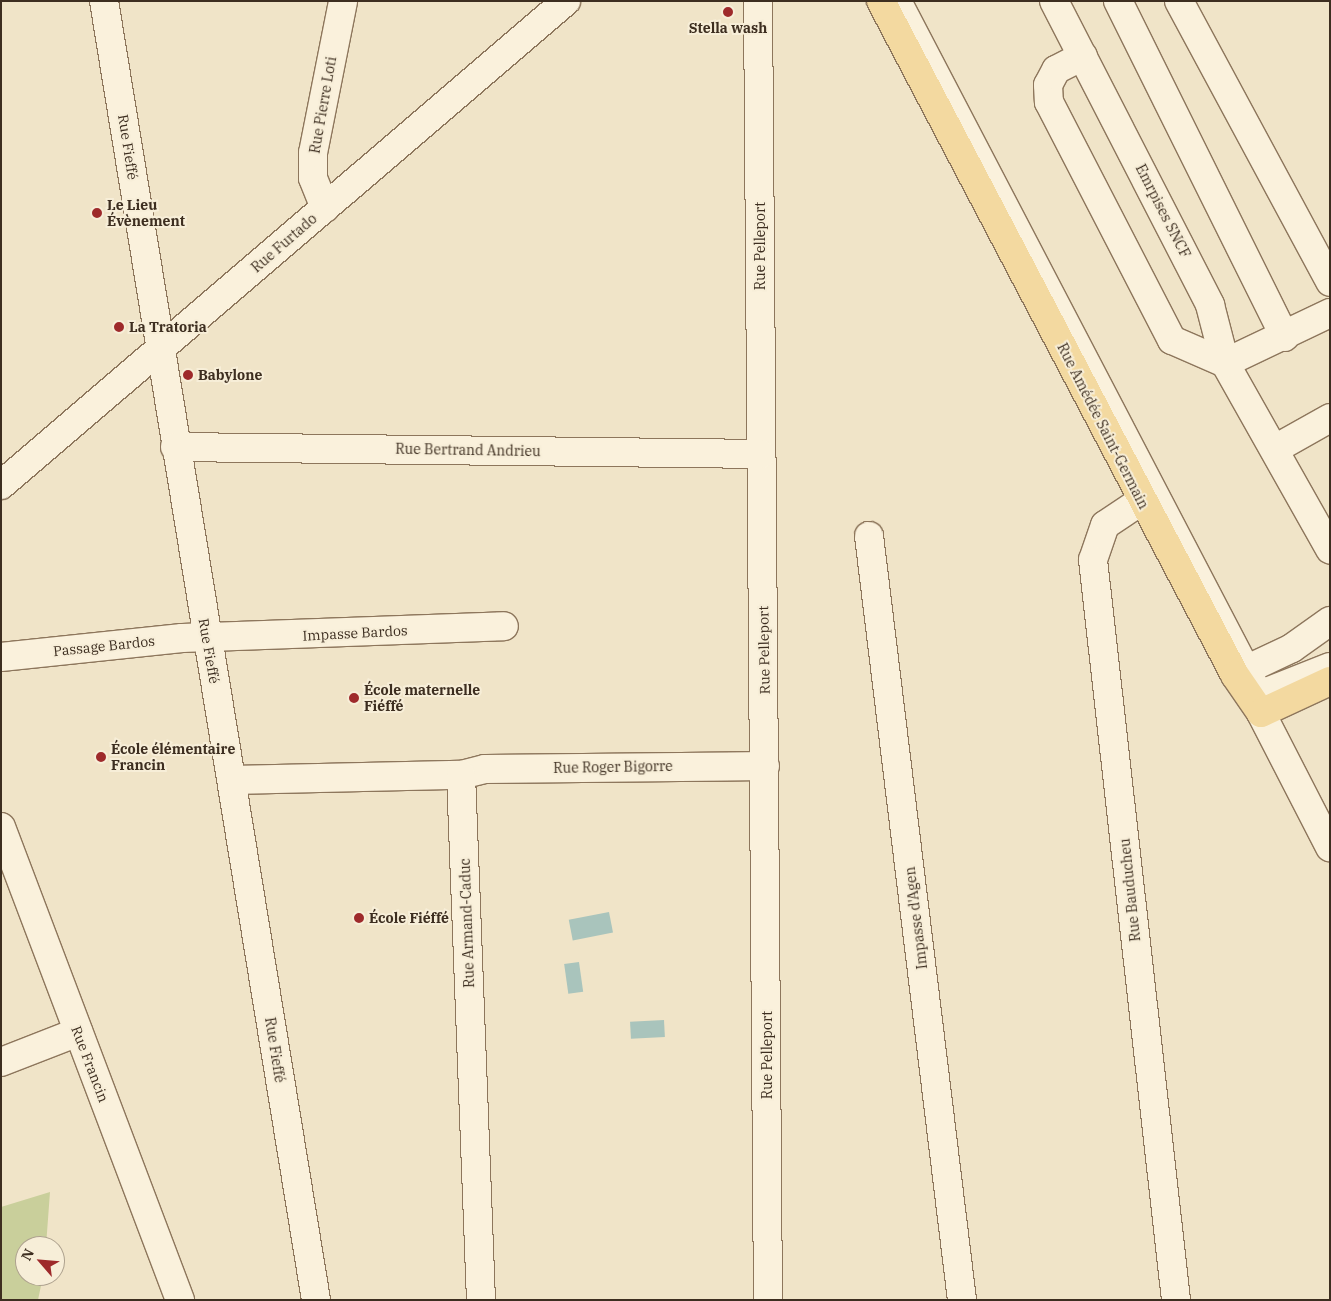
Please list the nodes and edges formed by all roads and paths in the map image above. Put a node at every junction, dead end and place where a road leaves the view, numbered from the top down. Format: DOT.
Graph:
graph roads {
  1 [pos="104,1"];
  2 [pos="343,1"];
  3 [pos="566,1"];
  4 [pos="758,1"];
  5 [pos="881,1"];
  6 [pos="897,1"];
  7 [pos="1054,1"];
  8 [pos="1118,1"];
  9 [pos="1179,1"];
  10 [pos="1083,56"];
  11 [pos="326,208"];
  12 [pos="1330,282"];
  13 [pos="1330,313"];
  14 [pos="1285,337"];
  15 [pos="160,349"];
  16 [pos="1225,363"];
  17 [pos="1330,418"];
  18 [pos="176,447"];
  19 [pos="1275,448"];
  20 [pos="761,454"];
  21 [pos="1,485"];
  22 [pos="1141,501"];
  23 [pos="870,536"];
  24 [pos="1330,549"];
  25 [pos="1330,621"];
  26 [pos="504,626"];
  27 [pos="207,639"];
  28 [pos="1,657"];
  29 [pos="1330,667"];
  30 [pos="1242,672"];
  31 [pos="1330,681"];
  32 [pos="1260,704"];
  33 [pos="765,766"];
  34 [pos="461,775"];
  35 [pos="232,780"];
  36 [pos="1,827"];
  37 [pos="1330,847"];
  38 [pos="78,1032"];
  39 [pos="1,1062"];
  40 [pos="180,1300"];
  41 [pos="316,1300"];
  42 [pos="481,1300"];
  43 [pos="768,1300"];
  44 [pos="962,1300"];
  45 [pos="1176,1300"];
  1 -- 15 [label="street, Rue Fieffé"];
  2 -- 11 [label="street, Rue Pierre Loti"];
  3 -- 11 [label="street, Rue Furtado"];
  4 -- 20 [label="street, Rue Pelleport"];
  5 -- 22 [label="main road, Rue Amédée Saint-Germain"];
  6 -- 30 [label="street, Rue Amédée Saint-Germain"];
  7 -- 10 [label="street, Emrpises SNCF"];
  8 -- 14 [label="street"];
  9 -- 12 [label="street"];
  10 -- 16 [label="street, Emrpises SNCF"];
  10 -- 16 [label="street"];
  11 -- 15 [label="street, Rue Furtado"];
  13 -- 14 [label="street"];
  14 -- 16 [label="street"];
  15 -- 18 [label="street, Rue Fieffé"];
  15 -- 21 [label="street, Rue Furtado"];
  16 -- 19 [label="street, Emrpises SNCF"];
  17 -- 19 [label="street"];
  18 -- 20 [label="street, Rue Bertrand Andrieu"];
  18 -- 27 [label="street, Rue Fieffé"];
  19 -- 24 [label="street, Emrpises SNCF"];
  20 -- 33 [label="street, Rue Pelleport"];
  22 -- 30 [label="main road, Rue Amédée Saint-Germain"];
  22 -- 45 [label="street, Rue Bauducheu"];
  23 -- 44 [label="street, Impasse d'Agen"];
  25 -- 30 [label="street"];
  26 -- 27 [label="street, Impasse Bardos"];
  27 -- 28 [label="street, Passage Bardos"];
  27 -- 35 [label="street, Rue Fieffé"];
  29 -- 32 [label="street"];
  30 -- 32 [label="main road, Rue Amédée Saint-Germain"];
  31 -- 32 [label="main road"];
  32 -- 37 [label="street, Rue Amédée Saint-Germain"];
  33 -- 34 [label="street, Rue Roger Bigorre"];
  33 -- 43 [label="street, Rue Pelleport"];
  34 -- 35 [label="street"];
  34 -- 42 [label="street, Rue Armand-Caduc"];
  35 -- 41 [label="street, Rue Fieffé"];
  36 -- 38 [label="street, Rue Francin"];
  38 -- 39 [label="street"];
  38 -- 40 [label="street, Rue Francin"];
}
